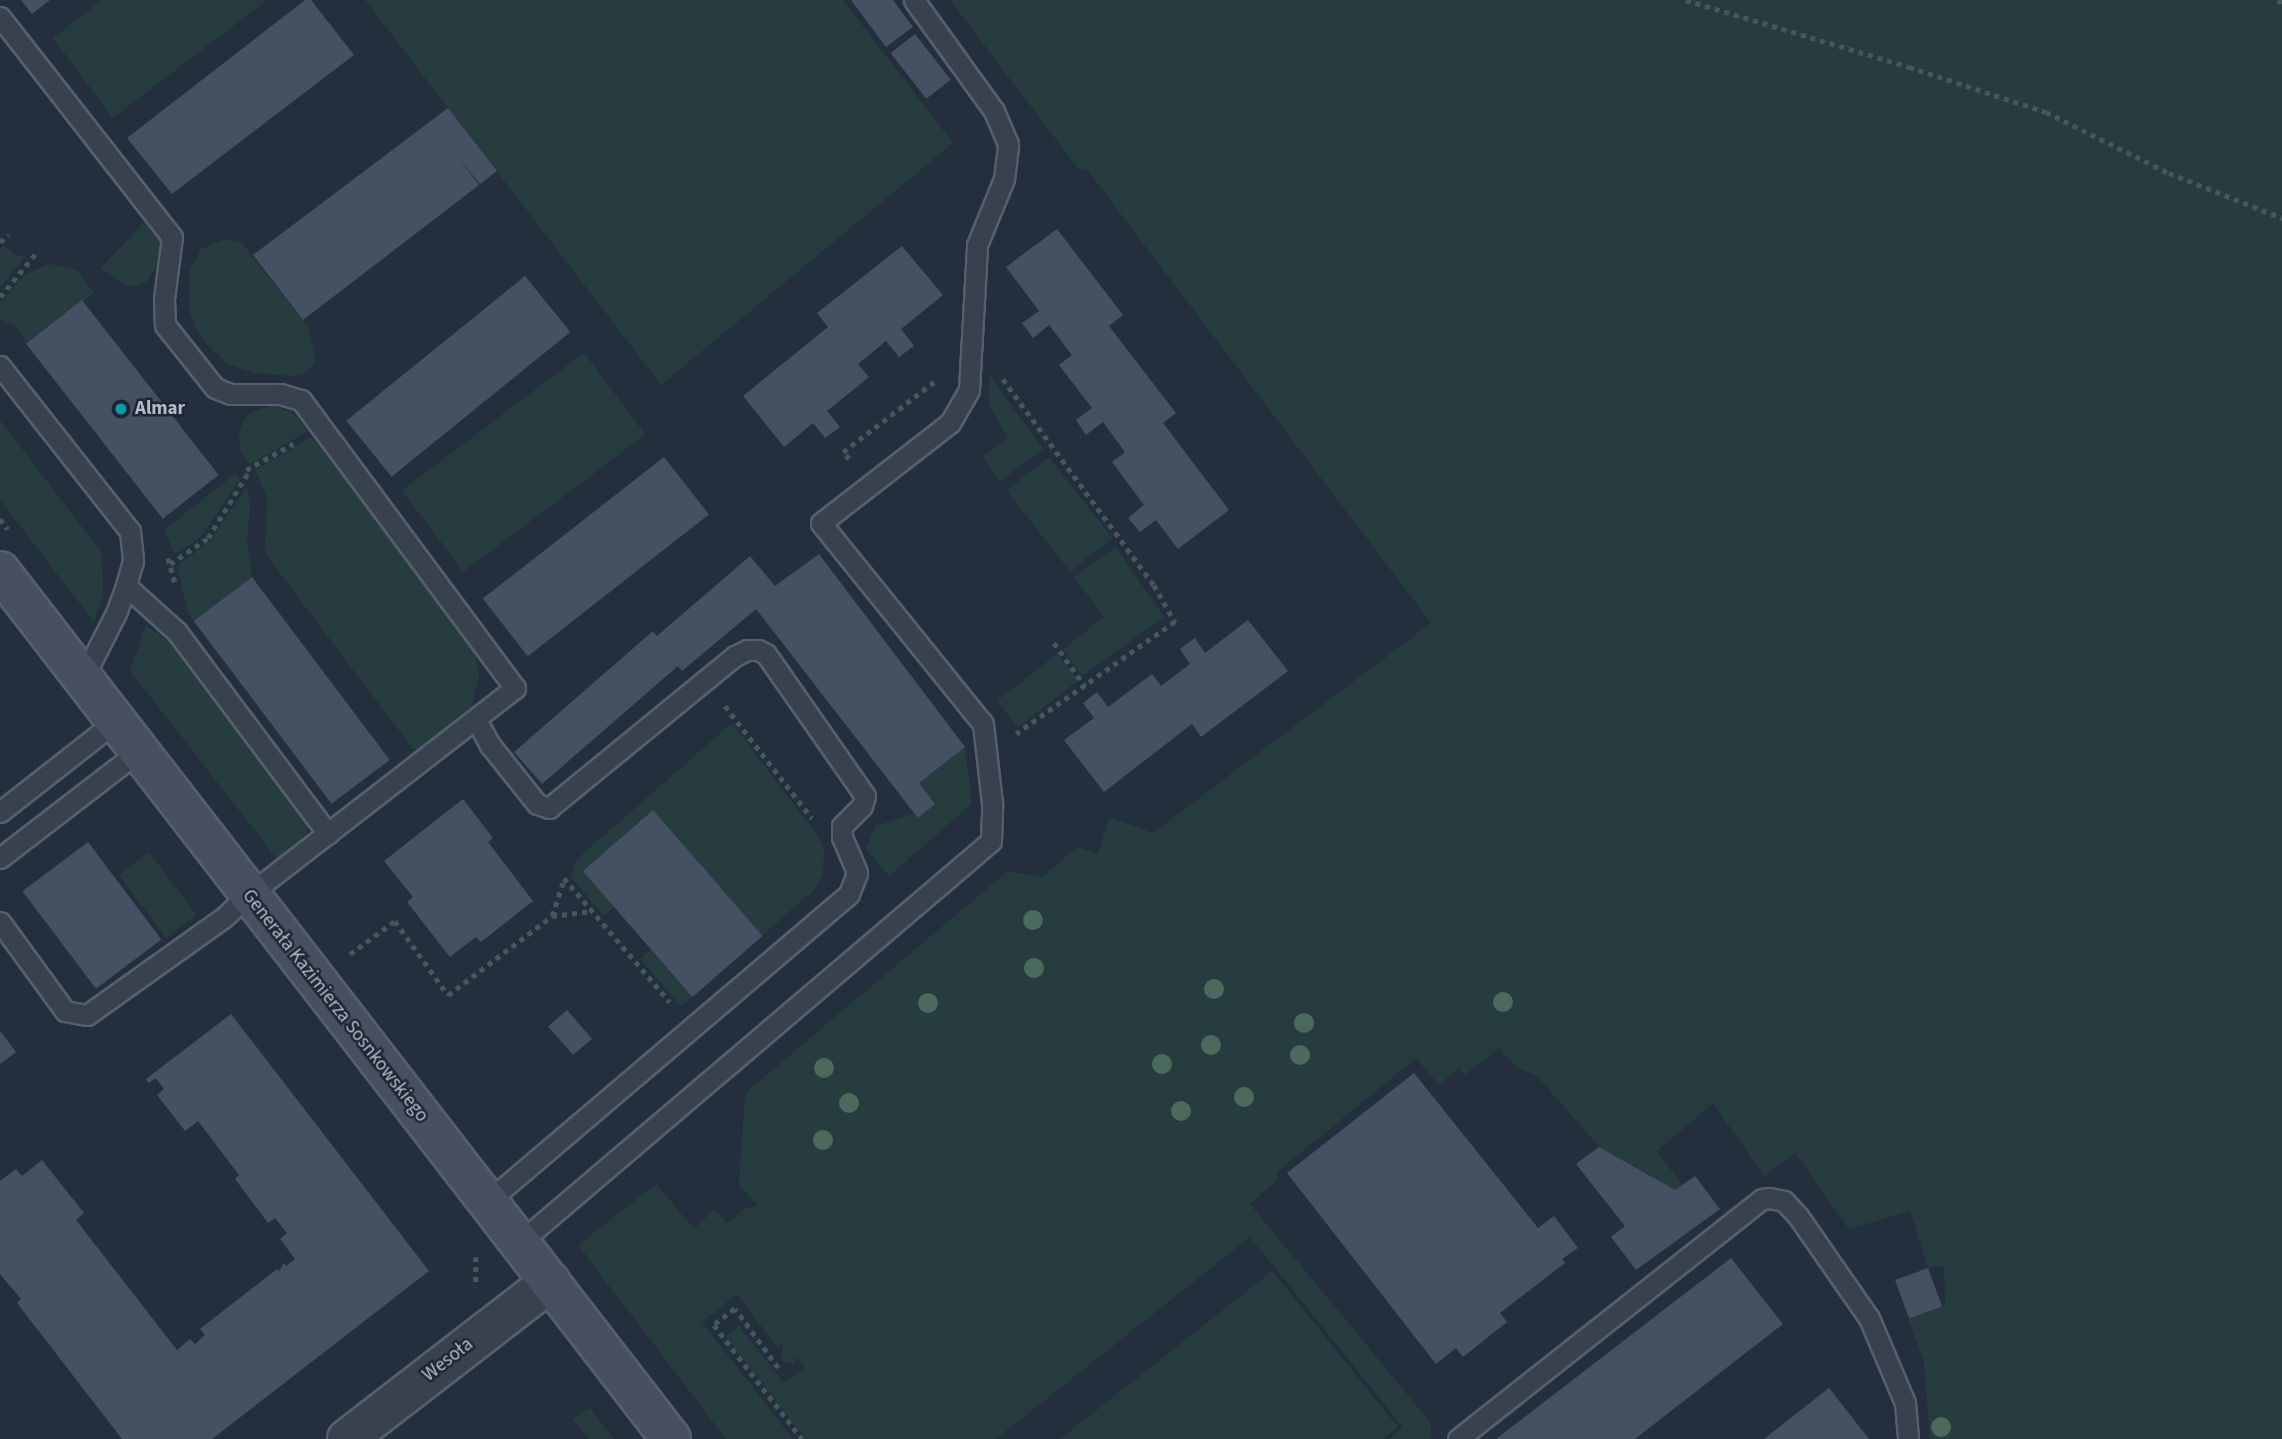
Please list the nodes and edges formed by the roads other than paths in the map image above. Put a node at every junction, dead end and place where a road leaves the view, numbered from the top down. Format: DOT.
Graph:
graph roads {
  1 [pos="914,0"];
  2 [pos="0,17"];
  3 [pos="0,366"];
  4 [pos="0,571"];
  5 [pos="126,586"];
  6 [pos="83,678"];
  7 [pos="476,719"];
  8 [pos="116,721"];
  9 [pos="139,751"];
  10 [pos="0,812"];
  11 [pos="328,835"];
  12 [pos="0,858"];
  13 [pos="249,894"];
  14 [pos="0,922"];
  15 [pos="487,1202"];
  16 [pos="519,1243"];
  17 [pos="550,1282"];
  18 [pos="347,1439"];
  19 [pos="671,1439"];
  20 [pos="1458,1439"];
  21 [pos="1908,1439"];
  1 -- 16 [label="lane"];
  2 -- 7 [label="lane"];
  3 -- 5 [label="lane"];
  4 -- 6 [label="street, Generała Kazimierza Sosnkowskiego"];
  5 -- 6 [label="lane"];
  5 -- 11 [label="lane"];
  6 -- 8 [label="street, Generała Kazimierza Sosnkowskiego"];
  7 -- 11 [label="lane"];
  7 -- 15 [label="lane"];
  8 -- 9 [label="street, Generała Kazimierza Sosnkowskiego"];
  8 -- 10 [label="lane"];
  9 -- 12 [label="lane"];
  9 -- 13 [label="street, Generała Kazimierza Sosnkowskiego"];
  11 -- 13 [label="lane"];
  13 -- 14 [label="lane"];
  13 -- 15 [label="street, Generała Kazimierza Sosnkowskiego"];
  15 -- 16 [label="street, Generała Kazimierza Sosnkowskiego"];
  16 -- 17 [label="street, Generała Kazimierza Sosnkowskiego"];
  17 -- 18 [label="street, Wesoła"];
  17 -- 19 [label="street, Generała Kazimierza Sosnkowskiego"];
  20 -- 21 [label="lane"];
}
